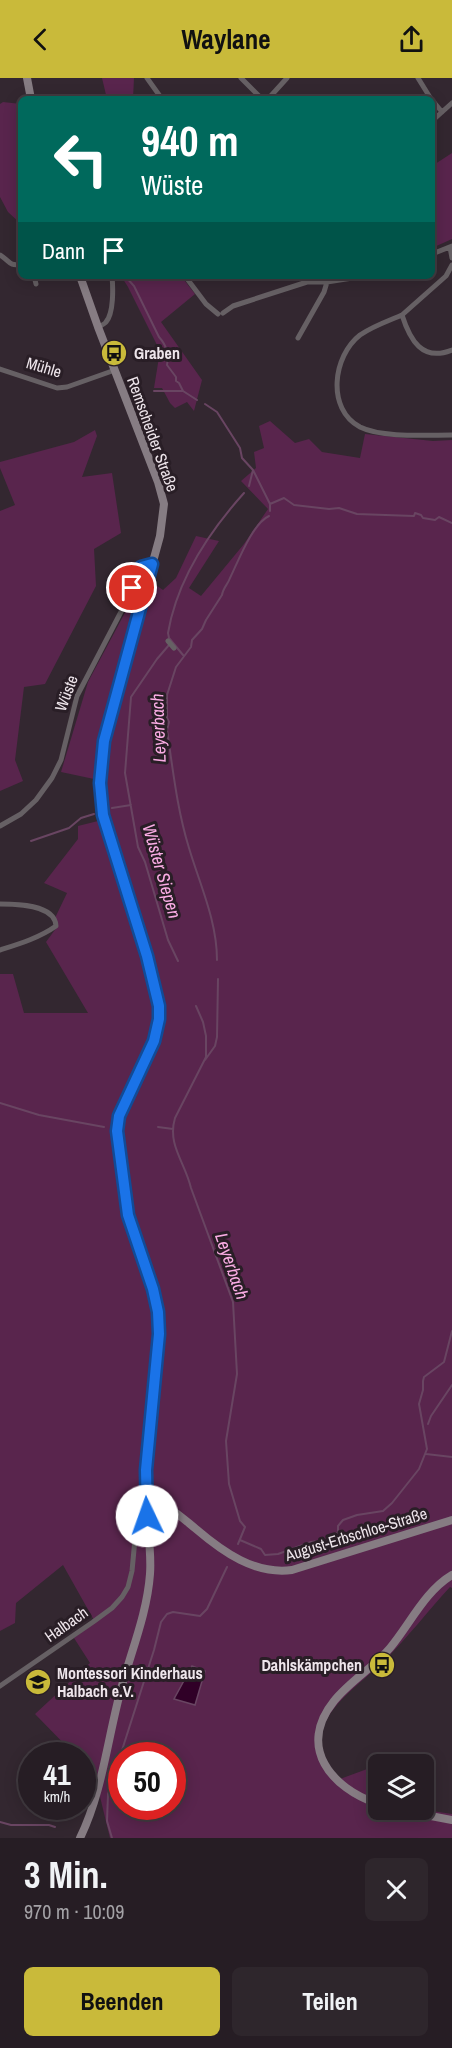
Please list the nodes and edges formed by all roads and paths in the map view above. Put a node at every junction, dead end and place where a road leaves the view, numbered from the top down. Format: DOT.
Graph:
graph roads {
  1 [pos="27,78"];
  2 [pos="147,78"];
  3 [pos="242,78"];
  4 [pos="287,78"];
  5 [pos="418,78"];
  6 [pos="30,96"];
  7 [pos="160,96"];
  8 [pos="259,96"];
  9 [pos="271,96"];
  10 [pos="429,96"];
  11 [pos="452,103"];
  12 [pos="435,104"];
  13 [pos="442,112"];
  14 [pos="435,118"];
  15 [pos="451,247"];
  16 [pos="435,253"];
  17 [pos="0,255"];
  18 [pos="452,258"];
  19 [pos="18,265"];
  20 [pos="452,265"];
  21 [pos="35,279"];
  22 [pos="81,279"];
  23 [pos="112,279"];
  24 [pos="187,279"];
  25 [pos="306,279"];
  26 [pos="346,279"];
  27 [pos="327,282"];
  28 [pos="36,284"];
  29 [pos="402,315"];
  30 [pos="98,327"];
  31 [pos="298,338"];
  32 [pos="452,350"];
  33 [pos="0,369"];
  34 [pos="115,370"];
  35 [pos="452,435"];
  36 [pos="152,564"];
  37 [pos="168,641"];
  38 [pos="174,648"];
  39 [pos="0,826"];
  40 [pos="0,904"];
  41 [pos="0,950"];
  42 [pos="145,1499"];
  43 [pos="452,1520"];
  44 [pos="452,1575"];
  45 [pos="0,1686"];
  46 [pos="368,1800"];
  47 [pos="434,1817"];
  48 [pos="452,1820"];
  49 [pos="81,1838"];
  1 -- 6 [label="main road"];
  2 -- 7 [label="street"];
  3 -- 8 [label="street"];
  4 -- 9 [label="street"];
  5 -- 10 [label="street"];
  11 -- 13 [label="street"];
  12 -- 13 [label="street"];
  13 -- 14 [label="street"];
  15 -- 16 [label="street"];
  15 -- 18 [label="street"];
  17 -- 19 [label="street"];
  20 -- 29 [label="street"];
  21 -- 28 [label="street"];
  22 -- 30 [label="main road, Remscheider Straße"];
  23 -- 30 [label="street"];
  24 -- 25 [label="street"];
  25 -- 27 [label="street"];
  26 -- 27 [label="street"];
  27 -- 31 [label="street"];
  29 -- 32 [label="street"];
  29 -- 35 [label="street"];
  30 -- 34 [label="main road, Remscheider Straße"];
  33 -- 34 [label="street, Mühle"];
  34 -- 36 [label="main road, Remscheider Straße"];
  36 -- 39 [label="street, Wüste"];
  36 -- 42 [label="main road, Remscheider Straße"];
  37 -- 38 [label="street"];
  40 -- 41 [label="street"];
  42 -- 43 [label="main road, August-Erbschloe-Straße"];
  42 -- 45 [label="street, Halbach"];
  42 -- 49 [label="main road, Remscheider Straße"];
  44 -- 46 [label="main road"];
  47 -- 48 [label="main road"];
}
